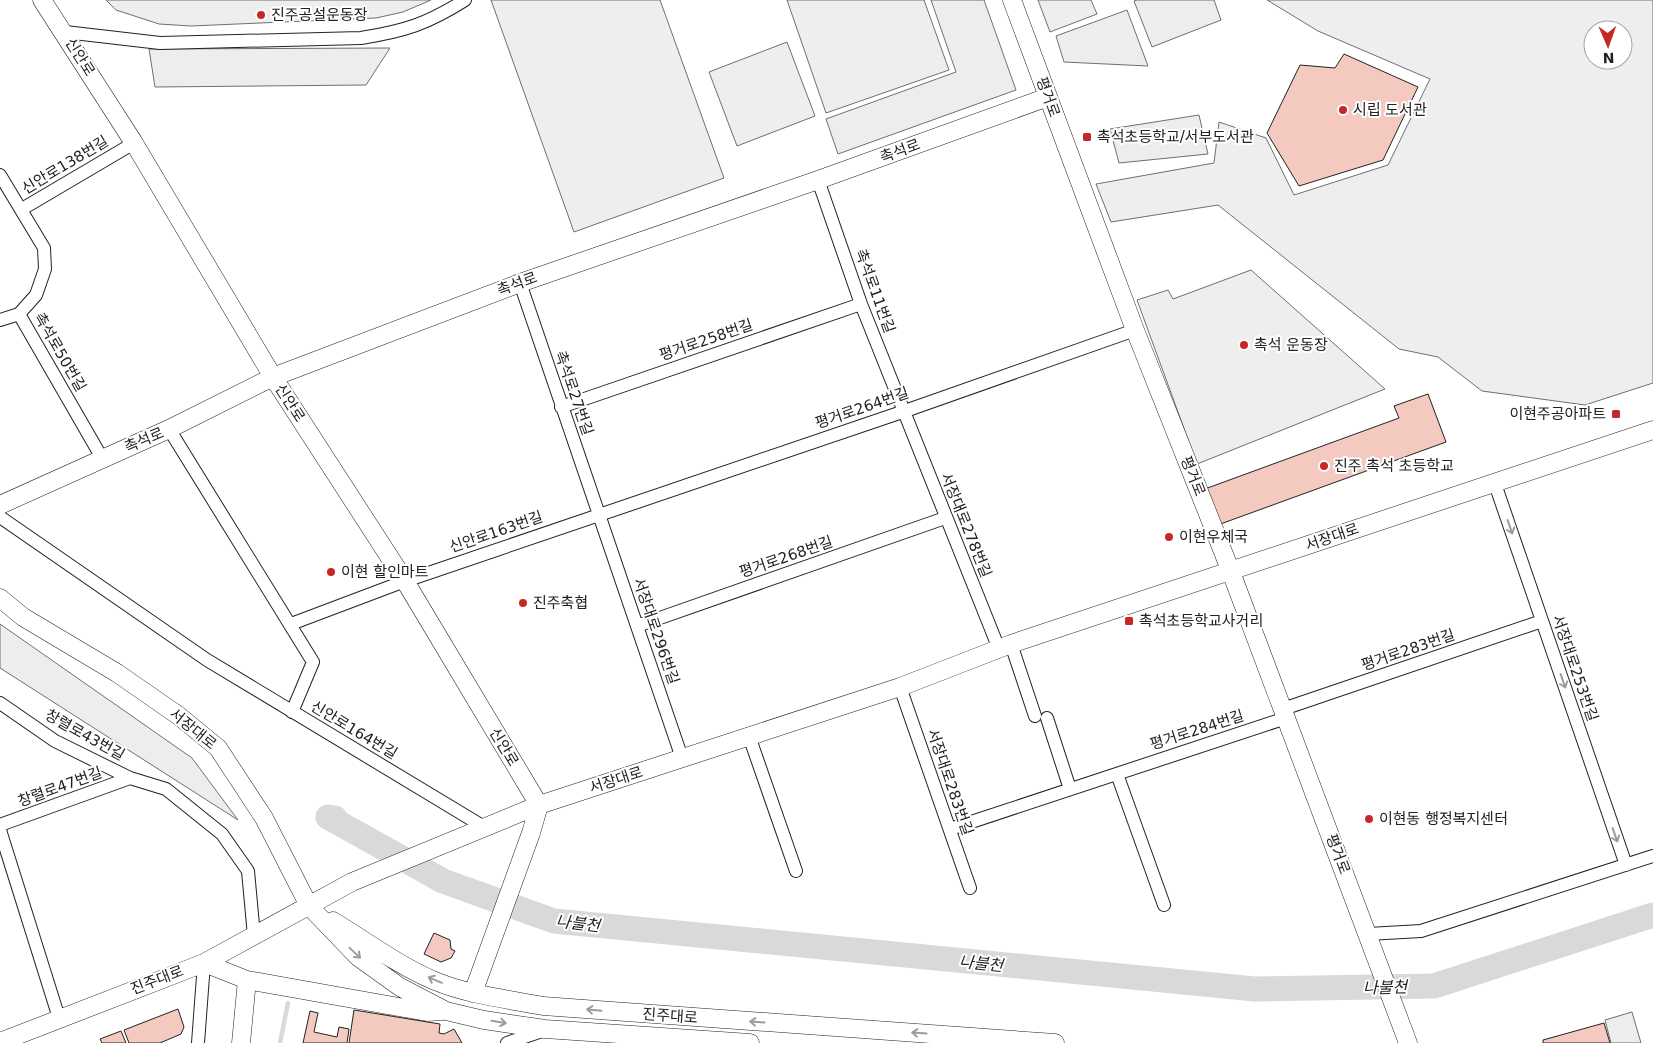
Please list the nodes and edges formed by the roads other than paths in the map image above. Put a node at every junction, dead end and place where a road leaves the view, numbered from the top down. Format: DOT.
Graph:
graph roads {
  1 [pos="42,0"];
  2 [pos="465,0"];
  3 [pos="1012,0"];
  4 [pos="65,32"];
  5 [pos="1048,97"];
  6 [pos="134,143"];
  7 [pos="0,175"];
  8 [pos="818,180"];
  9 [pos="22,209"];
  10 [pos="520,283"];
  11 [pos="861,304"];
  12 [pos="19,314"];
  13 [pos="0,320"];
  14 [pos="1135,330"];
  15 [pos="273,377"];
  16 [pos="561,407"];
  17 [pos="905,411"];
  18 [pos="169,430"];
  19 [pos="1653,430"];
  20 [pos="102,458"];
  21 [pos="1494,481"];
  22 [pos="0,505"];
  23 [pos="598,514"];
  24 [pos="0,517"];
  25 [pos="945,518"];
  26 [pos="1231,572"];
  27 [pos="405,581"];
  28 [pos="0,598"];
  29 [pos="1542,621"];
  30 [pos="291,624"];
  31 [pos="637,626"];
  32 [pos="1005,647"];
  33 [pos="900,687"];
  34 [pos="0,703"];
  35 [pos="292,712"];
  36 [pos="1285,713"];
  37 [pos="749,736"];
  38 [pos="682,758"];
  39 [pos="1117,774"];
  40 [pos="130,778"];
  41 [pos="1070,789"];
  42 [pos="539,805"];
  43 [pos="0,825"];
  44 [pos="484,827"];
  45 [pos="950,829"];
  46 [pos="0,830"];
  47 [pos="1653,856"];
  48 [pos="1626,865"];
  49 [pos="796,871"];
  50 [pos="970,888"];
  51 [pos="309,906"];
  52 [pos="1164,906"];
  53 [pos="1368,934"];
  54 [pos="254,936"];
  55 [pos="204,963"];
  56 [pos="247,980"];
  57 [pos="473,993"];
  58 [pos="446,1011"];
  59 [pos="59,1018"];
  60 [pos="545,1030"];
  61 [pos="0,1042"];
  62 [pos="198,1043"];
  63 [pos="241,1043"];
  64 [pos="507,1043"];
  65 [pos="750,1043"];
  66 [pos="1055,1043"];
  67 [pos="1408,1043"];
  1 -- 4 [label="street, 신안로"];
  2 -- 4 [label="street"];
  3 -- 5 [label="street, 평거로"];
  4 -- 6 [label="street, 신안로"];
  5 -- 8 [label="street, 촉석로"];
  5 -- 14 [label="street, 평거로"];
  6 -- 9 [label="street, 신안로138번길"];
  6 -- 15 [label="street, 신안로"];
  7 -- 9 [label="street, 신안로138번길"];
  8 -- 10 [label="street, 촉석로"];
  8 -- 11 [label="street, 촉석로11번길"];
  9 -- 12 [label="street, 촉석로50번길"];
  10 -- 15 [label="street, 촉석로"];
  10 -- 16 [label="street, 촉석로27번길"];
  11 -- 16 [label="street, 평거로258번길"];
  11 -- 17 [label="street, 촉석로11번길"];
  12 -- 13 [label="street"];
  12 -- 20 [label="street, 촉석로50번길"];
  14 -- 17 [label="street, 평거로264번길"];
  14 -- 26 [label="street, 평거로"];
  15 -- 18 [label="street, 촉석로"];
  15 -- 27 [label="street, 신안로"];
  16 -- 23 [label="street, 촉석로27번길"];
  17 -- 23 [label="street, 평거로264번길"];
  17 -- 25 [label="street, 서장대로278번길"];
  18 -- 20 [label="street, 촉석로"];
  18 -- 30 [label="street, 신안로164번길"];
  19 -- 21 [label="street, 서장대로"];
  20 -- 22 [label="street, 촉석로"];
  21 -- 26 [label="street, 서장대로"];
  21 -- 29 [label="street, 서장대로253번길, one-way"];
  23 -- 27 [label="street, 신안로163번길"];
  23 -- 31 [label="street, 서장대로296번길"];
  24 -- 35 [label="street"];
  25 -- 31 [label="street, 평거로268번길"];
  25 -- 32 [label="street, 서장대로278번길"];
  26 -- 32 [label="street, 서장대로"];
  26 -- 36 [label="street, 평거로"];
  27 -- 30 [label="street"];
  27 -- 42 [label="street, 신안로"];
  28 -- 51 [label="street, 서장대로"];
  29 -- 36 [label="street, 평거로283번길"];
  29 -- 48 [label="street, 서장대로253번길, one-way"];
  30 -- 35 [label="street, 신안로164번길"];
  31 -- 38 [label="street, 서장대로296번길"];
  32 -- 33 [label="street, 서장대로"];
  32 -- 41 [label="street"];
  33 -- 37 [label="street, 서장대로"];
  33 -- 45 [label="street, 서장대로283번길"];
  34 -- 40 [label="street, 창렬로43번길"];
  35 -- 44 [label="street, 신안로164번길"];
  36 -- 39 [label="street, 평거로284번길"];
  36 -- 53 [label="street, 평거로"];
  37 -- 38 [label="street, 서장대로"];
  37 -- 49 [label="street"];
  38 -- 42 [label="street, 서장대로"];
  39 -- 41 [label="street, 평거로284번길"];
  39 -- 52 [label="street"];
  40 -- 43 [label="street, 창렬로47번길"];
  40 -- 54 [label="street, 창렬로43번길"];
  41 -- 45 [label="street, 평거로284번길"];
  42 -- 44 [label="street, 서장대로"];
  42 -- 57 [label="street"];
  44 -- 51 [label="street, 서장대로"];
  45 -- 50 [label="street, 서장대로283번길"];
  46 -- 59 [label="street"];
  47 -- 48 [label="street"];
  48 -- 53 [label="street"];
  51 -- 54 [label="street, 진주대로"];
  57 -- 51 [label="street, 진주대로, one-way"];
  51 -- 58 [label="street, 진주대로, one-way"];
  53 -- 67 [label="street, 평거로"];
  54 -- 55 [label="street, 진주대로"];
  55 -- 56 [label="street"];
  55 -- 59 [label="street, 진주대로"];
  55 -- 62 [label="street"];
  56 -- 58 [label="street"];
  56 -- 63 [label="street"];
  66 -- 57 [label="street, 진주대로, one-way"];
  58 -- 60 [label="street, 진주대로, one-way"];
  59 -- 61 [label="street, 진주대로"];
  60 -- 64 [label="street"];
  60 -- 65 [label="street, 진주대로"];
}
